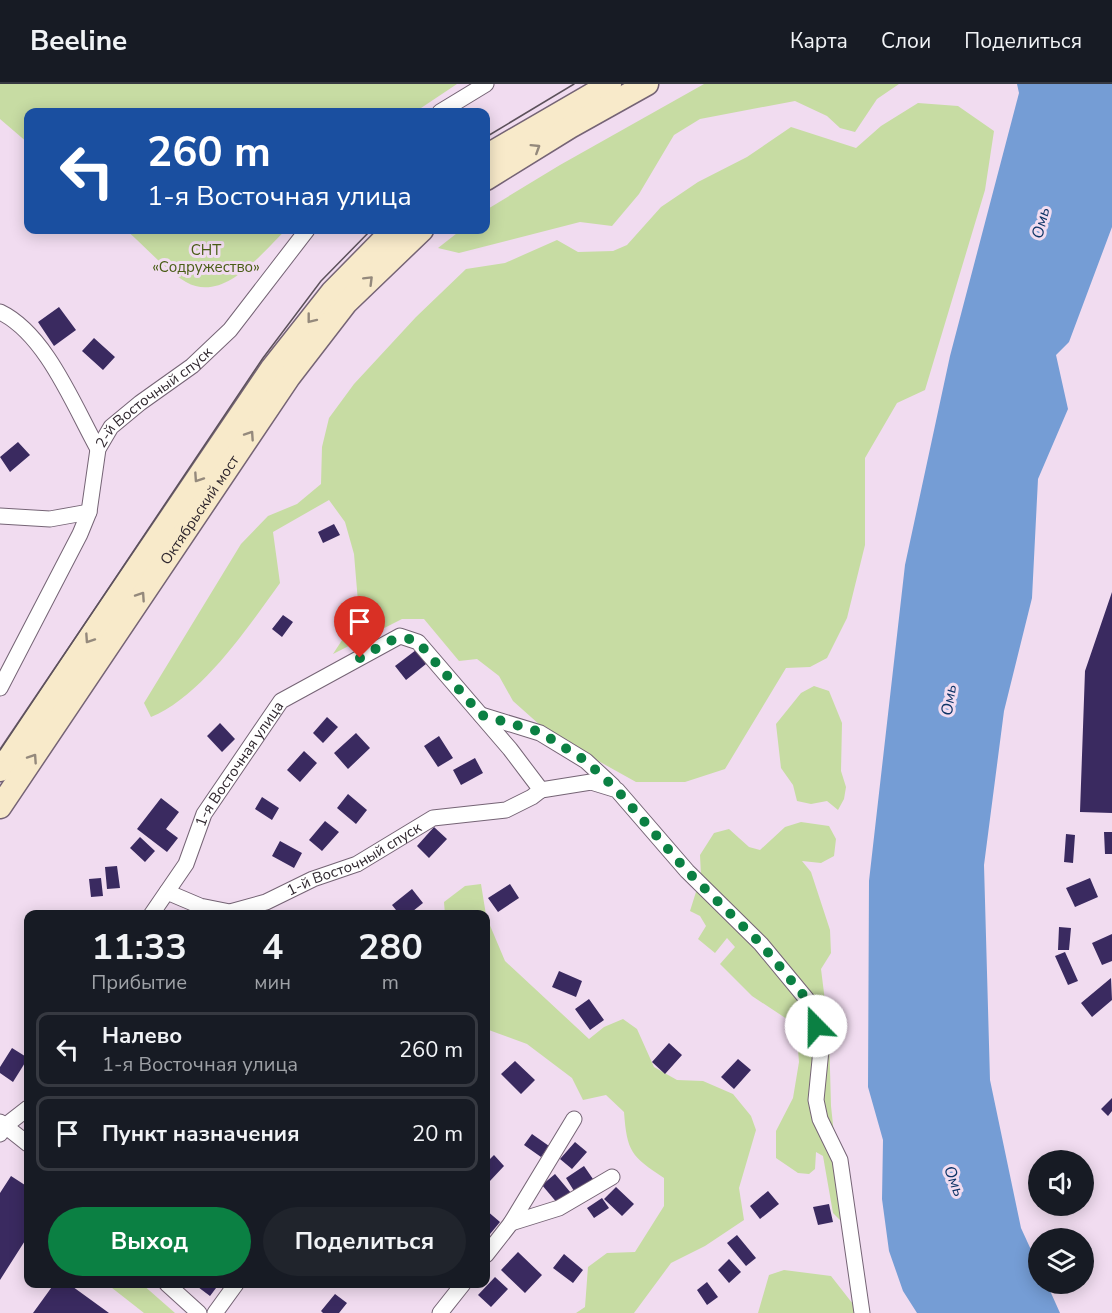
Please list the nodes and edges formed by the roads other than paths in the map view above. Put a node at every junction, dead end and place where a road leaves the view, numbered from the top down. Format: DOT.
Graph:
graph roads {
  1 [pos="486,84"];
  2 [pos="610,84"];
  3 [pos="647,84"];
  4 [pos="447,108"];
  5 [pos="490,154"];
  6 [pos="490,177"];
  7 [pos="304,234"];
  8 [pos="389,234"];
  9 [pos="418,234"];
  10 [pos="0,312"];
  11 [pos="98,449"];
  12 [pos="89,512"];
  13 [pos="0,516"];
  14 [pos="0,688"];
  15 [pos="481,715"];
  16 [pos="0,770"];
  17 [pos="541,789"];
  18 [pos="617,790"];
  19 [pos="0,807"];
  20 [pos="167,892"];
  21 [pos="154,910"];
  22 [pos="220,910"];
  23 [pos="237,910"];
  24 [pos="24,1111"];
  25 [pos="574,1119"];
  26 [pos="2,1127"];
  27 [pos="24,1141"];
  28 [pos="612,1178"];
  29 [pos="511,1223"];
  30 [pos="490,1250"];
  31 [pos="171,1288"];
  32 [pos="233,1288"];
  33 [pos="460,1288"];
  34 [pos="199,1313"];
  35 [pos="215,1313"];
  36 [pos="440,1313"];
  37 [pos="862,1313"];
  1 -- 4 [label="street"];
  2 -- 5 [label="main road"];
  6 -- 3 [label="main road, one-way"];
  7 -- 11 [label="street, 2-й Восточный спуск"];
  8 -- 16 [label="main road, Октябрьский мост, one-way"];
  19 -- 9 [label="main road, Октябрьский мост, one-way"];
  10 -- 11 [label="street"];
  11 -- 12 [label="street, 2-й Восточный спуск"];
  12 -- 13 [label="street"];
  12 -- 14 [label="street, 2-й Восточный спуск"];
  15 -- 17 [label="street"];
  15 -- 18 [label="street"];
  15 -- 20 [label="street, 1-я Восточная улица"];
  17 -- 18 [label="street"];
  17 -- 23 [label="street, 1-й Восточный спуск"];
  18 -- 37 [label="street"];
  20 -- 21 [label="street, 1-я Восточная улица"];
  20 -- 22 [label="street, 1-й Восточный спуск"];
  24 -- 26 [label="street"];
  25 -- 29 [label="street"];
  26 -- 27 [label="street"];
  28 -- 29 [label="street"];
  29 -- 30 [label="street"];
  31 -- 34 [label="street"];
  32 -- 35 [label="street"];
  33 -- 36 [label="street"];
}
